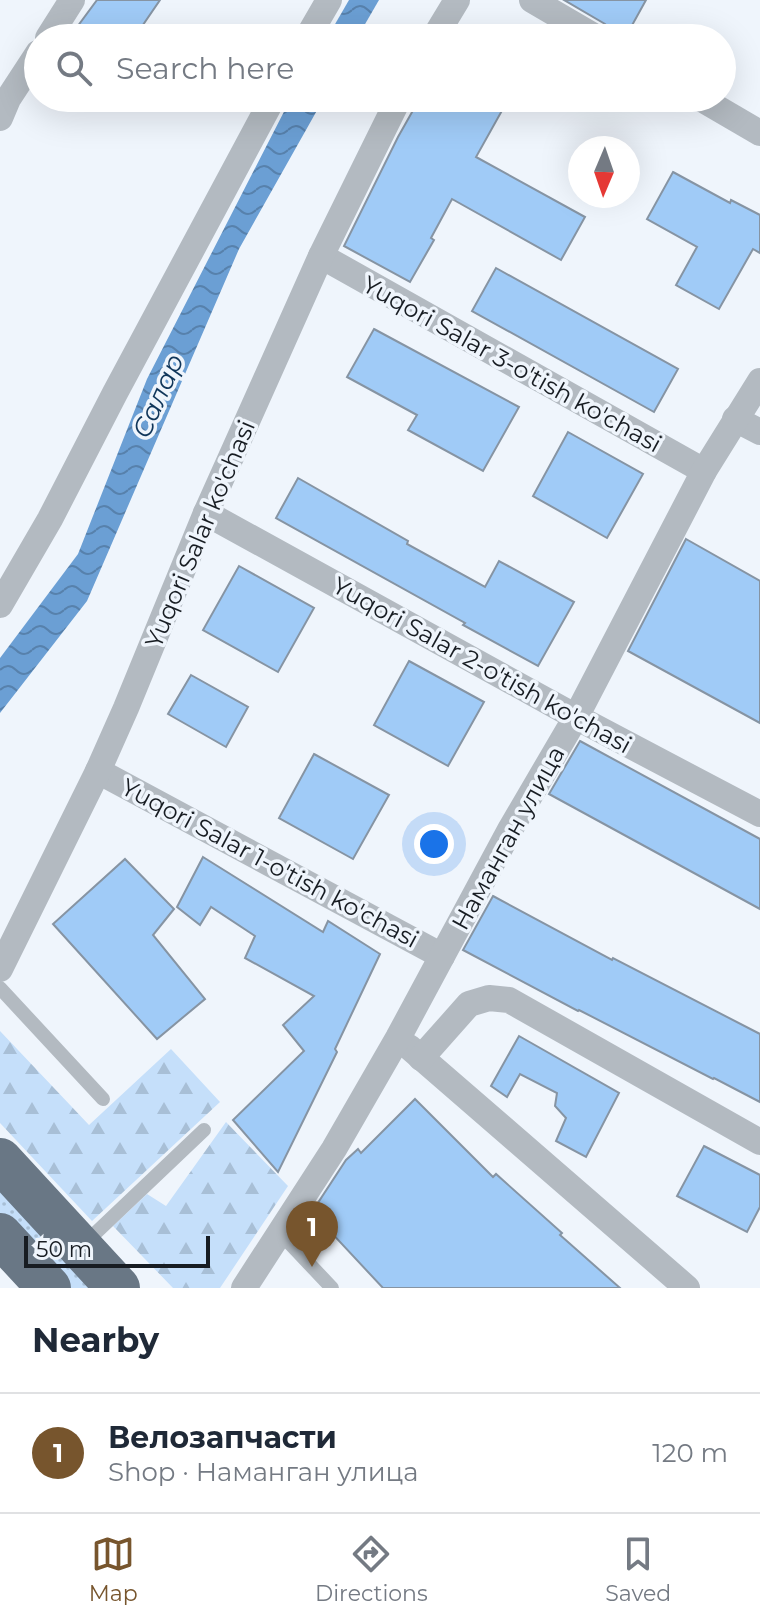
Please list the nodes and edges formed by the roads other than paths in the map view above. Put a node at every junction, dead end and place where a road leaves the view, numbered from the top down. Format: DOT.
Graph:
graph roads {
  1 [pos="72,0"];
  2 [pos="329,0"];
  3 [pos="457,0"];
  4 [pos="532,0"];
  5 [pos="57,24"];
  6 [pos="315,24"];
  7 [pos="442,24"];
  8 [pos="573,24"];
  9 [pos="24,73"];
  10 [pos="3,103"];
  11 [pos="265,112"];
  12 [pos="392,112"];
  13 [pos="724,112"];
  14 [pos="760,133"];
  15 [pos="321,256"];
  16 [pos="760,381"];
  17 [pos="735,419"];
  18 [pos="760,432"];
  19 [pos="704,471"];
  20 [pos="206,513"];
  21 [pos="0,605"];
  22 [pos="576,717"];
  23 [pos="98,771"];
  24 [pos="760,814"];
  25 [pos="442,956"];
  26 [pos="0,969"];
  27 [pos="0,988"];
  28 [pos="398,1038"];
  29 [pos="421,1058"];
  30 [pos="103,1099"];
  31 [pos="204,1130"];
  32 [pos="760,1142"];
  33 [pos="0,1160"];
  34 [pos="280,1233"];
  35 [pos="0,1235"];
  36 [pos="80,1247"];
  37 [pos="49,1288"];
  38 [pos="118,1288"];
  39 [pos="244,1288"];
  40 [pos="332,1288"];
  41 [pos="687,1288"];
  1 -- 5 [label="street"];
  2 -- 6 [label="street"];
  3 -- 7 [label="street"];
  4 -- 8 [label="street"];
  9 -- 10 [label="street"];
  11 -- 21 [label="street"];
  12 -- 15 [label="street, Yuqori Salar ko'chasi"];
  13 -- 14 [label="street"];
  15 -- 19 [label="street, Yuqori Salar 3-o'tish ko'chasi"];
  15 -- 20 [label="street, Yuqori Salar ko'chasi"];
  16 -- 17 [label="street, Наманган улица"];
  17 -- 18 [label="street"];
  17 -- 19 [label="street, Наманган улица"];
  19 -- 22 [label="street, Наманган улица"];
  20 -- 22 [label="street, Yuqori Salar 2-o'tish ko'chasi"];
  20 -- 23 [label="street, Yuqori Salar ko'chasi"];
  22 -- 24 [label="street, Yuqori Salar 2-o'tish ko'chasi"];
  22 -- 25 [label="street, Наманган улица"];
  23 -- 25 [label="street, Yuqori Salar 1-o'tish ko'chasi"];
  23 -- 26 [label="street, Yuqori Salar ko'chasi"];
  25 -- 28 [label="street, Наманган улица"];
  27 -- 30 [label="lane"];
  28 -- 29 [label="street"];
  28 -- 34 [label="street, Наманган улица"];
  29 -- 32 [label="street"];
  29 -- 41 [label="street"];
  31 -- 36 [label="lane"];
  33 -- 36 [label="highway"];
  34 -- 39 [label="street, Наманган улица"];
  34 -- 40 [label="lane"];
  35 -- 37 [label="highway"];
  36 -- 38 [label="highway"];
}
